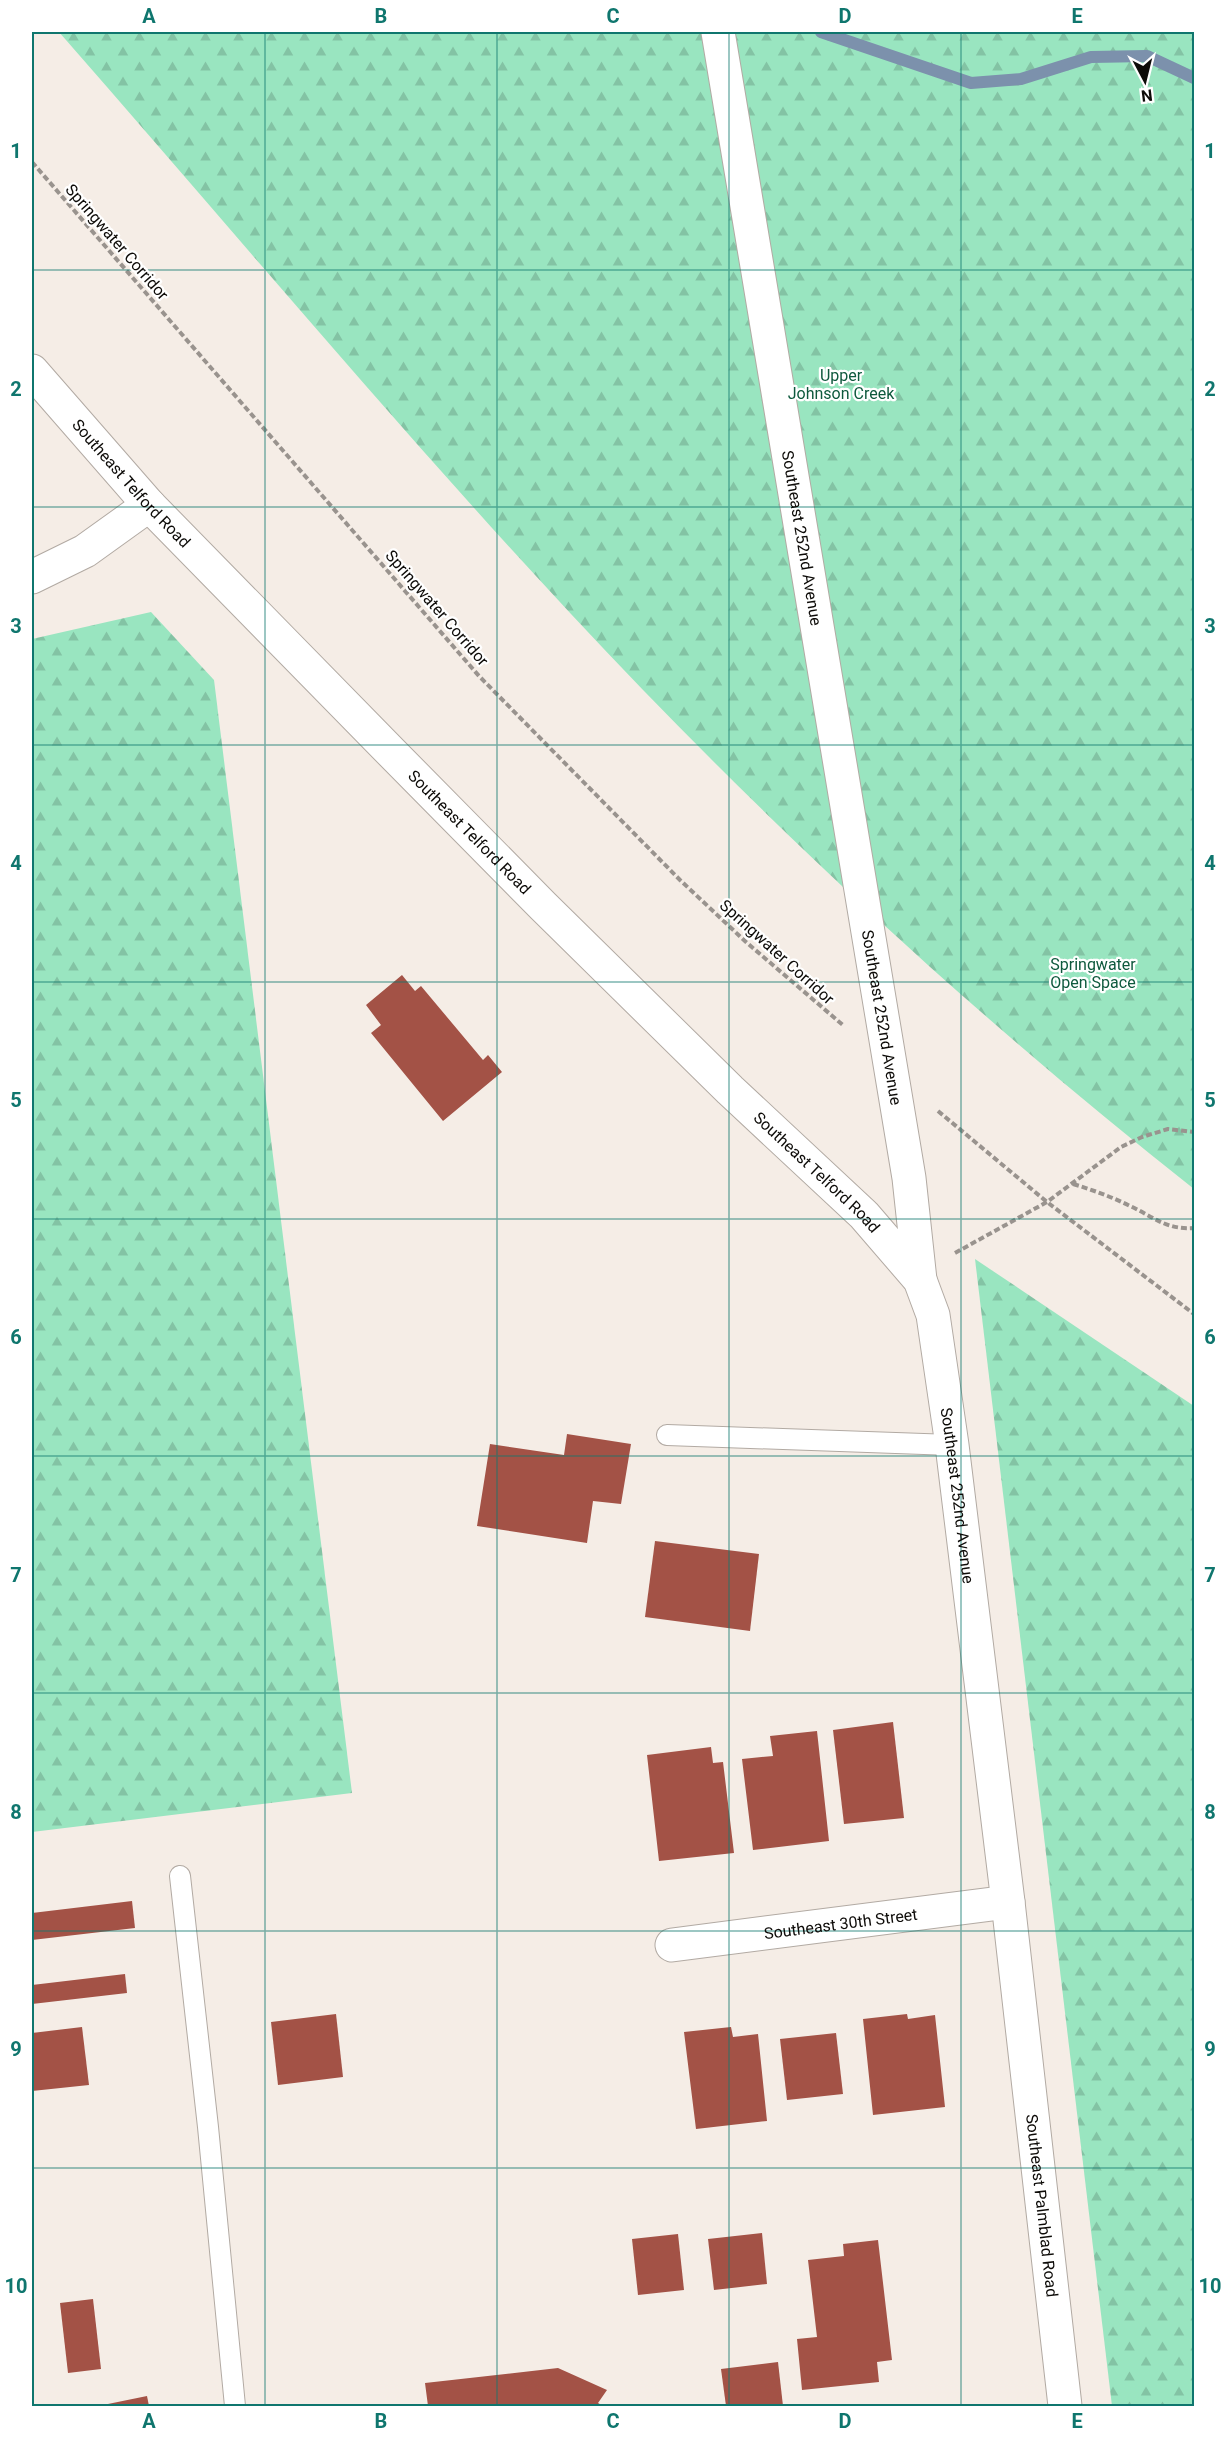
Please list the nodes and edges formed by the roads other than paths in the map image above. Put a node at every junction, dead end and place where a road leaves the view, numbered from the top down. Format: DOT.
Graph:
graph roads {
  1 [pos="718,32"];
  2 [pos="32,371"];
  3 [pos="149,505"];
  4 [pos="32,577"];
  5 [pos="920,1280"];
  6 [pos="667,1435"];
  7 [pos="952,1445"];
  8 [pos="180,1876"];
  9 [pos="1008,1902"];
  10 [pos="672,1945"];
  11 [pos="1020,2006"];
  12 [pos="236,2406"];
  13 [pos="1065,2406"];
  1 -- 5 [label="street, Southeast 252nd Avenue"];
  2 -- 3 [label="street, Southeast Telford Road"];
  3 -- 4 [label="street"];
  3 -- 5 [label="street, Southeast Telford Road"];
  5 -- 7 [label="street, Southeast 252nd Avenue"];
  6 -- 7 [label="lane"];
  7 -- 9 [label="street, Southeast 252nd Avenue"];
  8 -- 12 [label="lane"];
  9 -- 10 [label="street, Southeast 30th Street"];
  9 -- 11 [label="street, Southeast 252nd Avenue"];
  11 -- 13 [label="street, Southeast Palmblad Road"];
}
